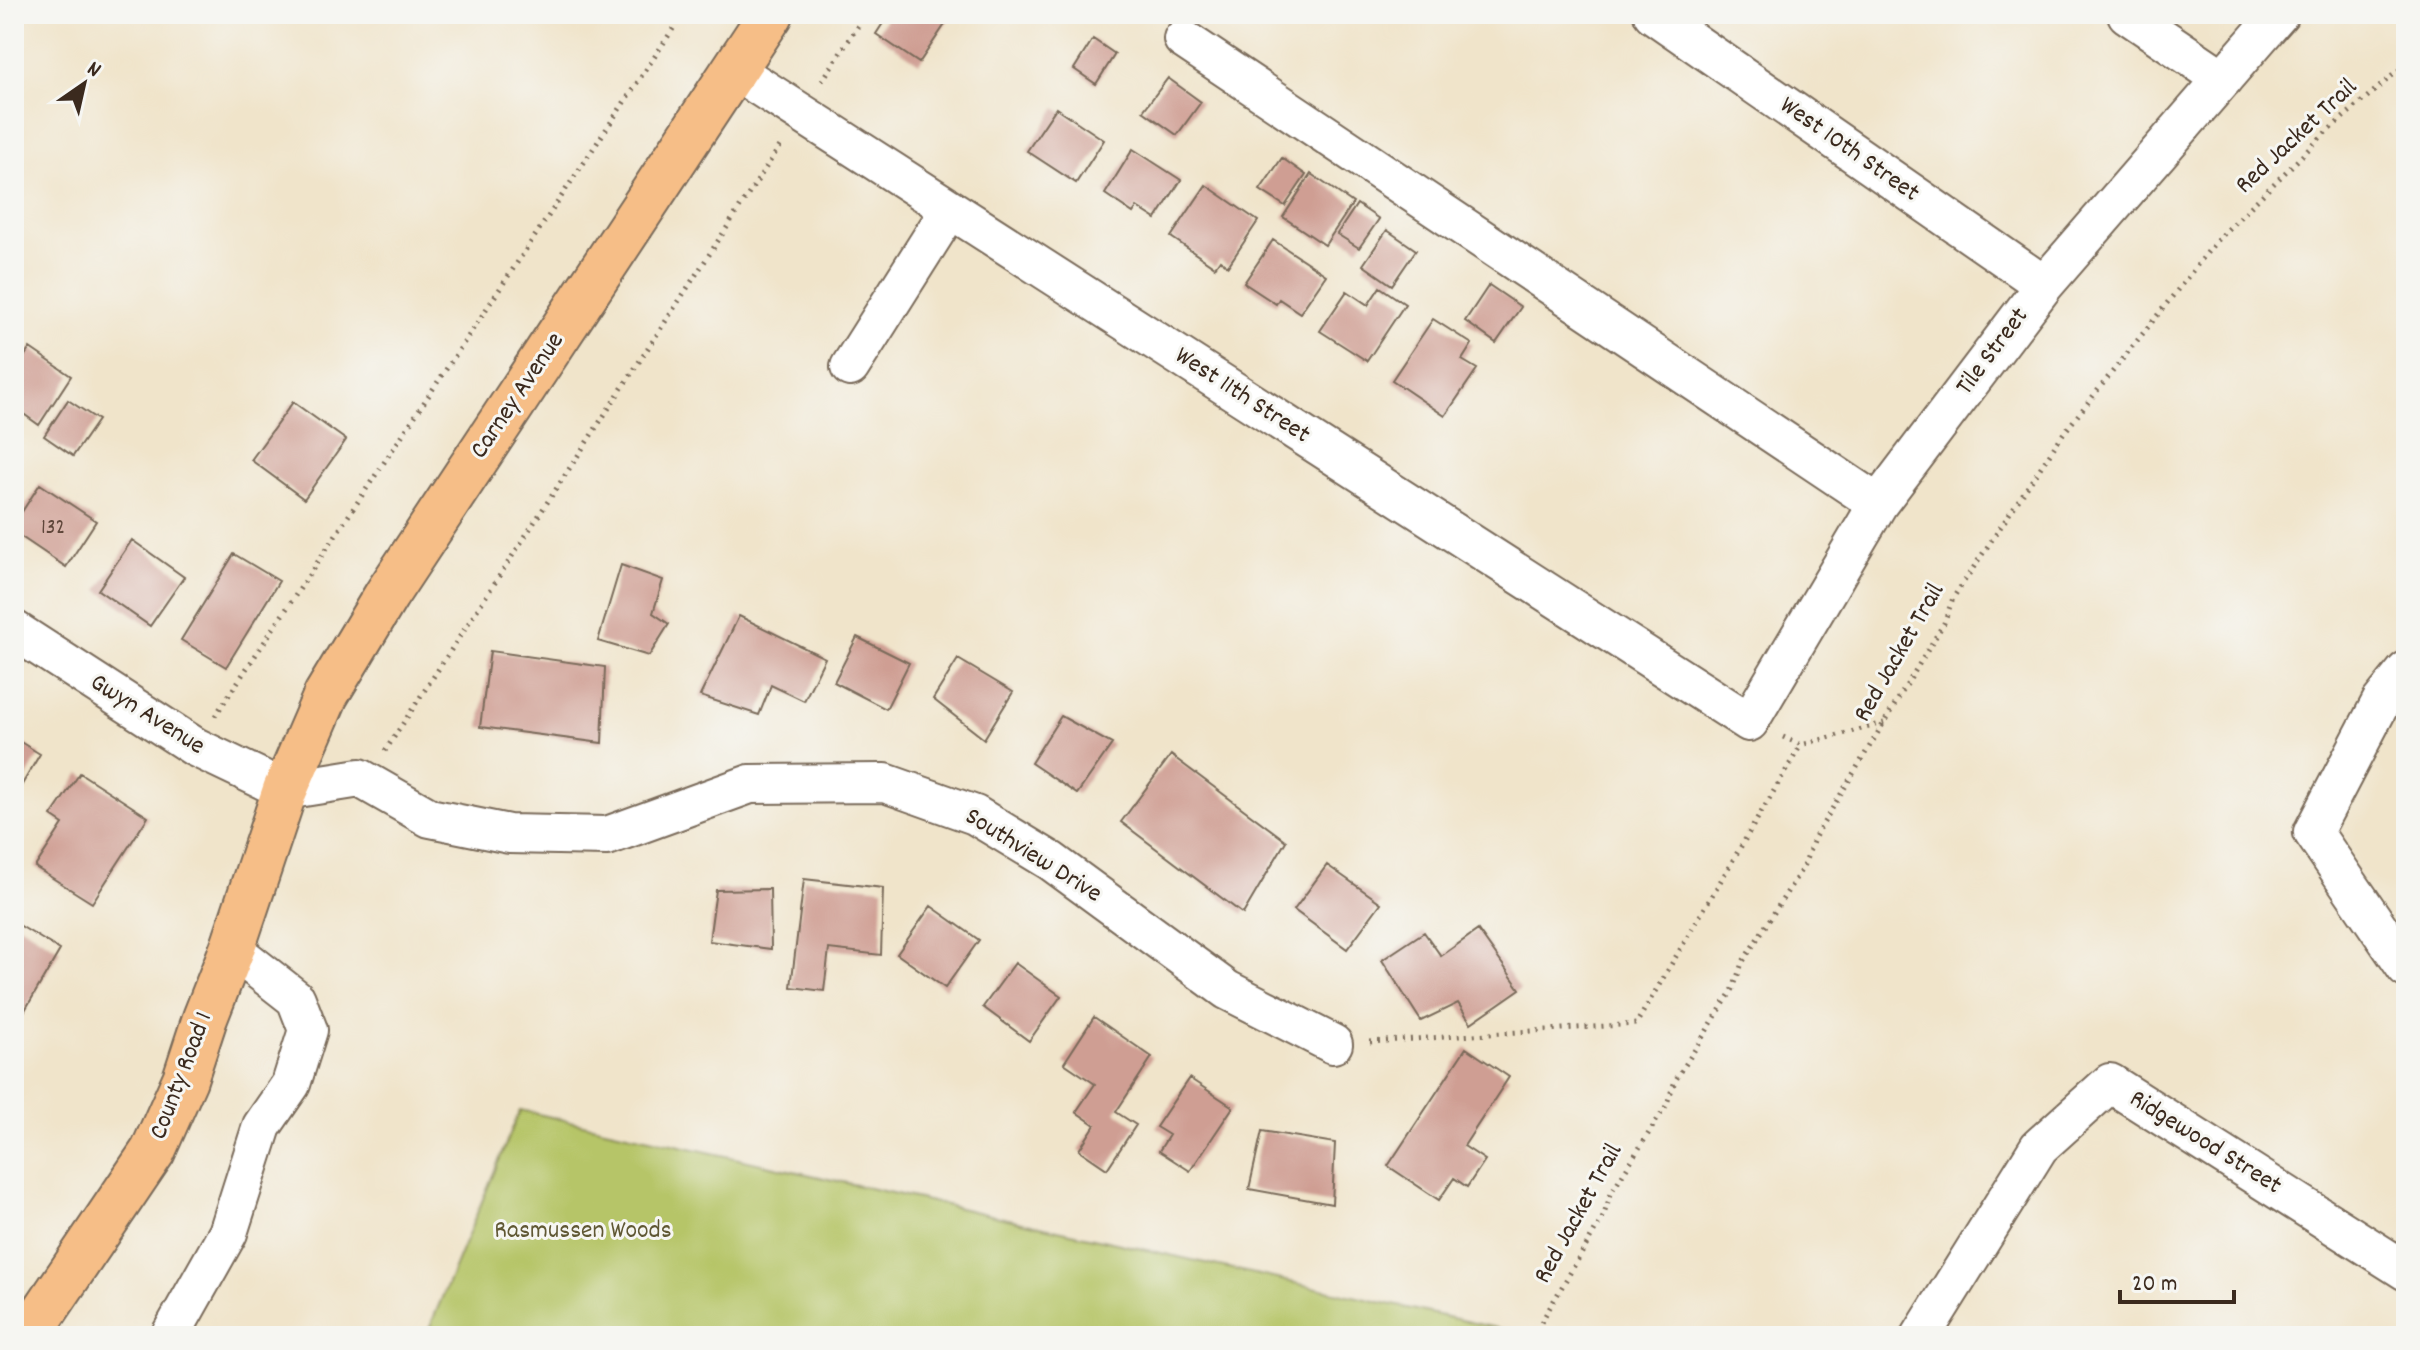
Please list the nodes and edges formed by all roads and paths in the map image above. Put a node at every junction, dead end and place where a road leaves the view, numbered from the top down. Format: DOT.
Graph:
graph roads {
  1 [pos="683,14"];
  2 [pos="771,14"];
  3 [pos="866,14"];
  4 [pos="1653,14"];
  5 [pos="2127,14"];
  6 [pos="2279,14"];
  7 [pos="1183,39"];
  8 [pos="2406,64"];
  9 [pos="734,70"];
  10 [pos="2223,79"];
  11 [pos="801,113"];
  12 [pos="950,209"];
  13 [pos="2044,285"];
  14 [pos="850,367"];
  15 [pos="1878,504"];
  16 [pos="14,630"];
  17 [pos="2406,671"];
  18 [pos="1749,722"];
  19 [pos="1884,723"];
  20 [pos="1801,745"];
  21 [pos="195,747"];
  22 [pos="360,778"];
  23 [pos="285,790"];
  24 [pos="232,949"];
  25 [pos="2406,968"];
  26 [pos="1333,1044"];
  27 [pos="2406,1271"];
  28 [pos="28,1336"];
  29 [pos="170,1336"];
  30 [pos="1533,1336"];
  31 [pos="1921,1336"];
  1 -- 21 [label="path"];
  2 -- 9 [label="main road, Carney Avenue"];
  3 -- 11 [label="path"];
  4 -- 13 [label="street, West 10th Street"];
  5 -- 10 [label="street"];
  6 -- 10 [label="street, Tile Street"];
  7 -- 15 [label="street"];
  8 -- 19 [label="path, Red Jacket Trail"];
  9 -- 11 [label="street, West 11th Street"];
  9 -- 23 [label="main road, Carney Avenue"];
  10 -- 13 [label="street, Tile Street"];
  11 -- 12 [label="street, West 11th Street"];
  11 -- 22 [label="path"];
  12 -- 14 [label="street"];
  12 -- 18 [label="street, West 11th Street"];
  13 -- 15 [label="street, Tile Street"];
  15 -- 18 [label="street, Tile Street"];
  16 -- 21 [label="street, Gwyn Avenue"];
  17 -- 25 [label="street"];
  18 -- 20 [label="path"];
  19 -- 20 [label="path"];
  19 -- 30 [label="path, Red Jacket Trail"];
  20 -- 26 [label="path"];
  21 -- 23 [label="street, Gwyn Avenue"];
  22 -- 23 [label="street"];
  22 -- 26 [label="street, Southview Drive"];
  23 -- 24 [label="main road, County Road 1"];
  24 -- 28 [label="main road, County Road 1"];
  24 -- 29 [label="street"];
  27 -- 31 [label="street, Ridgewood Street"];
}
